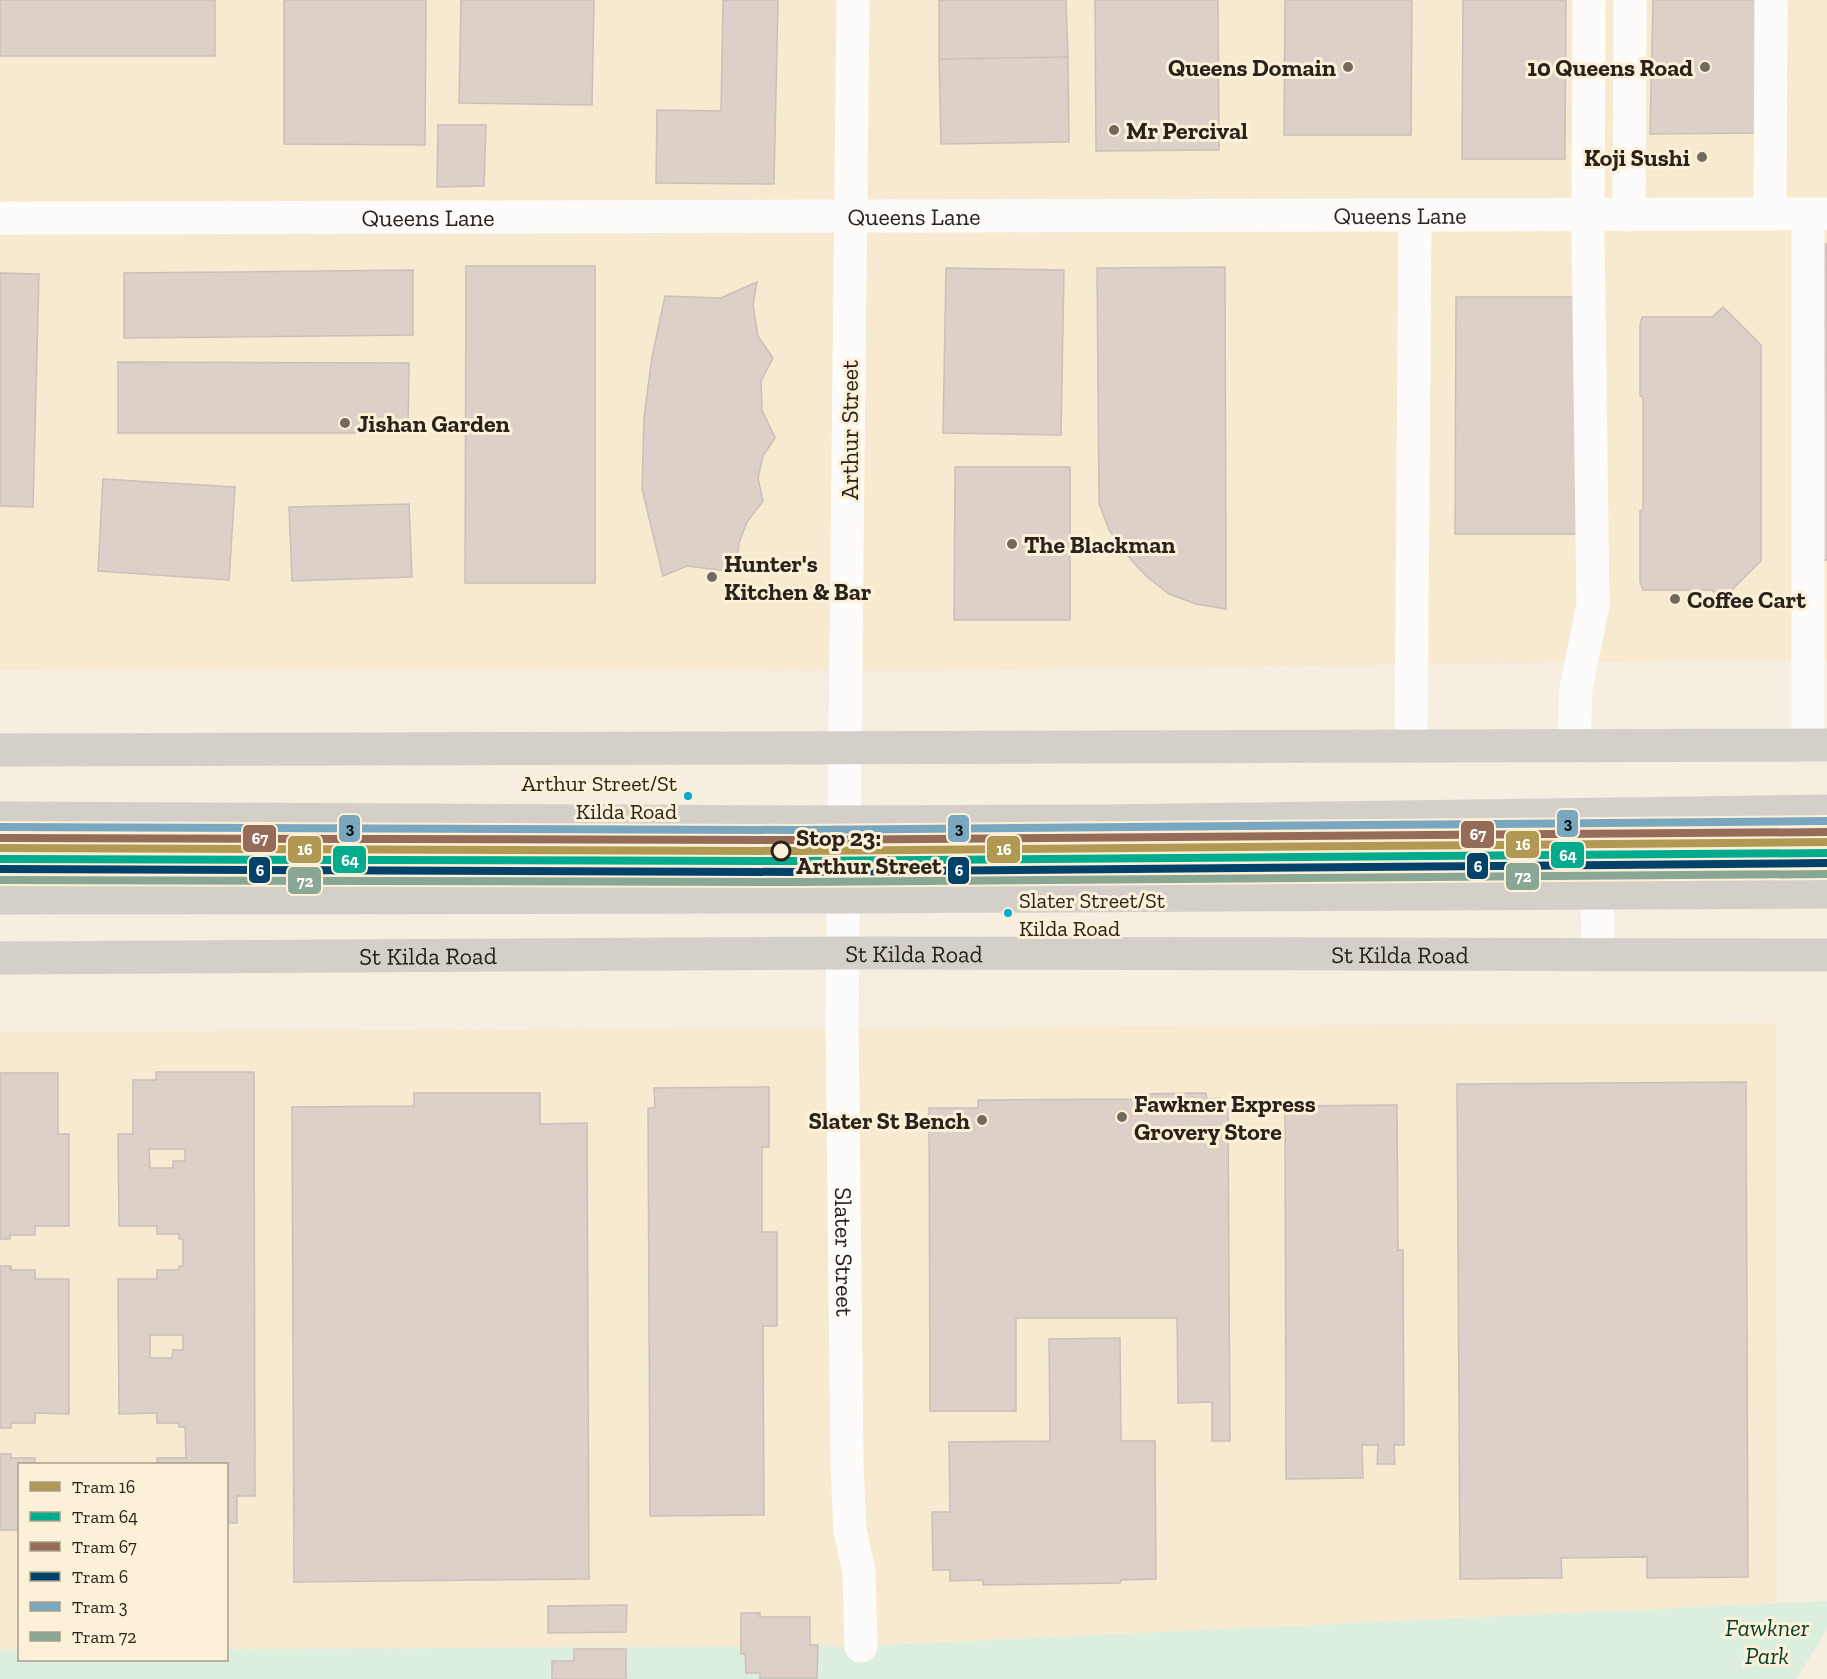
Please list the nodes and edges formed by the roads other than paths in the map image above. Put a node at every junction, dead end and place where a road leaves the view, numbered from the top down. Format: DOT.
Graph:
graph roads {
  1 [pos="853,0"];
  2 [pos="1589,0"];
  3 [pos="1630,0"];
  4 [pos="1771,0"];
  5 [pos="1770,214"];
  6 [pos="1589,215"];
  7 [pos="1629,215"];
  8 [pos="1818,215"];
  9 [pos="1415,216"];
  10 [pos="850,217"];
  11 [pos="0,218"];
  12 [pos="1817,745"];
  13 [pos="1411,746"];
  14 [pos="1574,746"];
  15 [pos="845,748"];
  16 [pos="0,750"];
  17 [pos="1827,811"];
  18 [pos="0,818"];
  19 [pos="845,822"];
  20 [pos="1827,853"];
  21 [pos="0,856"];
  22 [pos="845,860"];
  23 [pos="1827,892"];
  24 [pos="1598,894"];
  25 [pos="845,897"];
  26 [pos="0,898"];
  27 [pos="843,953"];
  28 [pos="1598,954"];
  29 [pos="1827,955"];
  30 [pos="0,958"];
  31 [pos="861,1646"];
  1 -- 10 [label="street, Arthur Street"];
  2 -- 6 [label="street"];
  3 -- 7 [label="street"];
  4 -- 5 [label="street"];
  5 -- 7 [label="street, Queens Lane"];
  5 -- 8 [label="street, Queens Lane"];
  6 -- 7 [label="street, Queens Lane"];
  6 -- 9 [label="street, Queens Lane"];
  6 -- 14 [label="street"];
  8 -- 12 [label="street"];
  9 -- 10 [label="street, Queens Lane"];
  9 -- 13 [label="street"];
  10 -- 11 [label="street, Queens Lane"];
  10 -- 15 [label="street, Arthur Street"];
  12 -- 14 [label="main road"];
  13 -- 14 [label="main road"];
  13 -- 15 [label="main road"];
  15 -- 16 [label="main road"];
  15 -- 19 [label="street, Arthur Street"];
  17 -- 19 [label="main road"];
  18 -- 19 [label="main road"];
  19 -- 22 [label="street, Arthur Street"];
  20 -- 22 [label="street"];
  21 -- 22 [label="street"];
  22 -- 25 [label="street, Slater Street"];
  23 -- 24 [label="main road"];
  24 -- 25 [label="main road"];
  24 -- 28 [label="street"];
  25 -- 26 [label="main road"];
  25 -- 27 [label="street, Slater Street"];
  27 -- 28 [label="main road, St Kilda Road"];
  27 -- 30 [label="main road, St Kilda Road"];
  27 -- 31 [label="street, Slater Street"];
  28 -- 29 [label="main road, St Kilda Road"];
}
